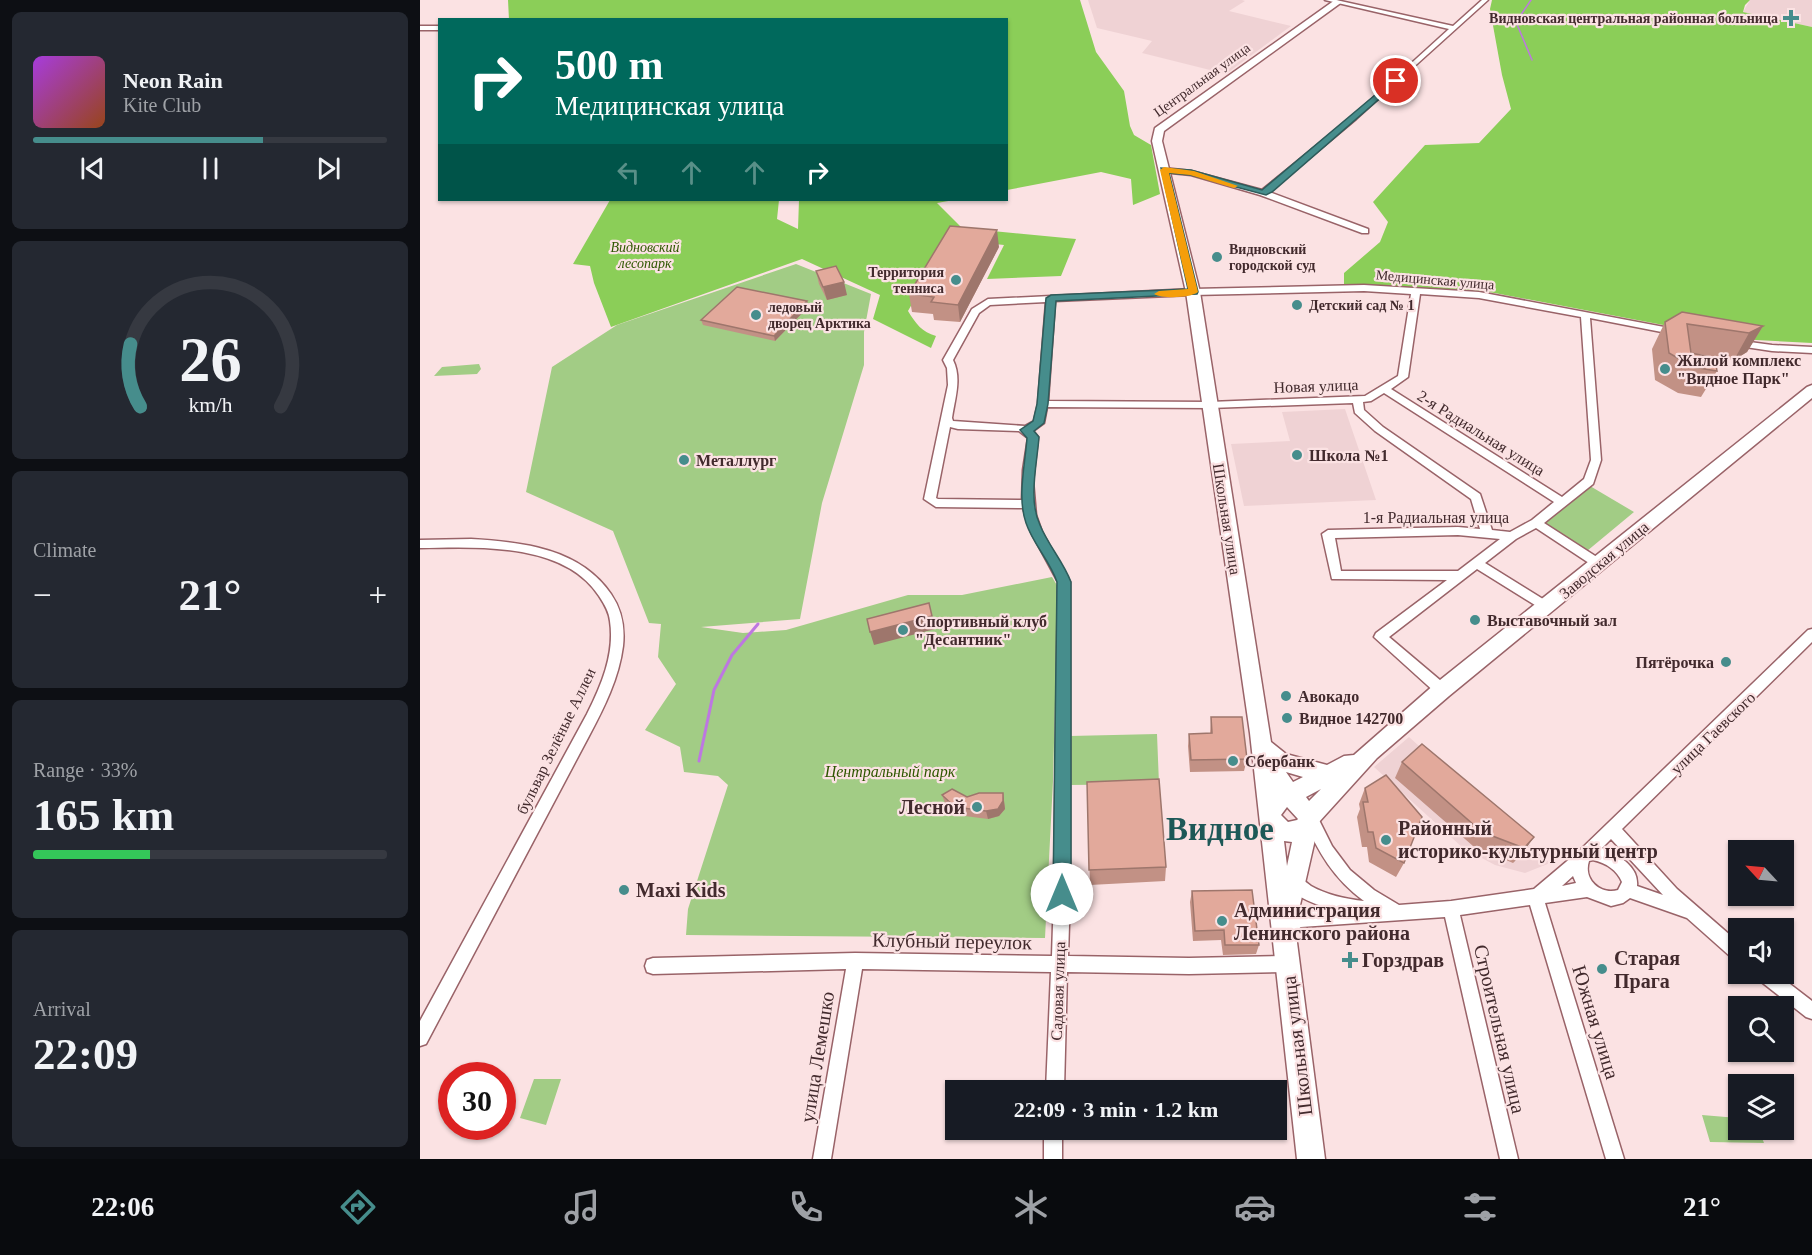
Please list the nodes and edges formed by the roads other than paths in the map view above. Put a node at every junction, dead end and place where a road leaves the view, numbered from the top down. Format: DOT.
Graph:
graph roads {
  1 [pos="1485,0"];
  2 [pos="1336,1"];
  3 [pos="420,28"];
  4 [pos="438,28"];
  5 [pos="1454,28"];
  6 [pos="1164,170"];
  7 [pos="1263,193"];
  8 [pos="1365,231"];
  9 [pos="1193,292"];
  10 [pos="1416,292"];
  11 [pos="1051,298"];
  12 [pos="1585,314"];
  13 [pos="1684,333"];
  14 [pos="1728,342"];
  15 [pos="1812,350"];
  16 [pos="1384,389"];
  17 [pos="1812,390"];
  18 [pos="1358,399"];
  19 [pos="1043,404"];
  20 [pos="1210,405"];
  21 [pos="946,417"];
  22 [pos="1026,430"];
  23 [pos="1562,501"];
  24 [pos="1028,504"];
  25 [pos="1536,523"];
  26 [pos="1487,533"];
  27 [pos="1512,536"];
  28 [pos="420,544"];
  29 [pos="1478,564"];
  30 [pos="1599,564"];
  31 [pos="1462,575"];
  32 [pos="1547,607"];
  33 [pos="1812,634"];
  34 [pos="1442,690"];
  35 [pos="1262,746"];
  36 [pos="1369,754"];
  37 [pos="1329,775"];
  38 [pos="1291,795"];
  39 [pos="1270,816"];
  40 [pos="1308,822"];
  41 [pos="1612,829"];
  42 [pos="1584,856"];
  43 [pos="1612,858"];
  44 [pos="1275,861"];
  45 [pos="1640,863"];
  46 [pos="1295,883"];
  47 [pos="1589,889"];
  48 [pos="1627,890"];
  49 [pos="1536,898"];
  50 [pos="1451,909"];
  51 [pos="1689,913"];
  52 [pos="1400,914"];
  53 [pos="1284,933"];
  54 [pos="1728,944"];
  55 [pos="855,961"];
  56 [pos="1287,963"];
  57 [pos="1060,964"];
  58 [pos="653,966"];
  59 [pos="1778,984"];
  60 [pos="1812,1011"];
  61 [pos="420,1038"];
  62 [pos="1055,1080"];
  63 [pos="1053,1140"];
  64 [pos="822,1159"];
  65 [pos="1053,1159"];
  66 [pos="1311,1159"];
  67 [pos="1509,1159"];
  68 [pos="1615,1159"];
  1 -- 5 [label="street"];
  2 -- 5 [label="street"];
  2 -- 6 [label="street, Центральная улица"];
  3 -- 4 [label="street"];
  5 -- 7 [label="street"];
  6 -- 7 [label="street"];
  6 -- 9 [label="street, Центральная улица"];
  7 -- 8 [label="street"];
  9 -- 10 [label="street, Медицинская улица"];
  9 -- 11 [label="street, Медицинская улица"];
  9 -- 20 [label="street, Школьная улица"];
  10 -- 12 [label="street, Медицинская улица"];
  10 -- 16 [label="street, Новая улица"];
  11 -- 19 [label="street"];
  11 -- 21 [label="street, Медицинская улица"];
  12 -- 13 [label="street, Медицинская улица"];
  12 -- 23 [label="street, 1-я Радиальная улица"];
  14 -- 15 [label="street"];
  16 -- 18 [label="street, Новая улица"];
  16 -- 23 [label="street, 2-я Радиальная улица"];
  17 -- 30 [label="street, Заводская улица"];
  18 -- 20 [label="street, Новая улица"];
  18 -- 26 [label="street"];
  19 -- 20 [label="street, Новая улица"];
  19 -- 22 [label="street"];
  20 -- 35 [label="street, Школьная улица"];
  21 -- 22 [label="street"];
  21 -- 24 [label="street"];
  22 -- 24 [label="street, Садовая улица"];
  23 -- 25 [label="street, 1-я Радиальная улица"];
  24 -- 57 [label="street, Садовая улица"];
  25 -- 27 [label="street, 1-я Радиальная улица"];
  25 -- 30 [label="street"];
  26 -- 27 [label="street, 1-я Радиальная улица"];
  26 -- 31 [label="street, 1-я Радиальная улица"];
  27 -- 29 [label="street"];
  28 -- 61 [label="street, бульвар Зелёные Аллеи"];
  29 -- 31 [label="street"];
  29 -- 32 [label="street"];
  30 -- 32 [label="street, Заводская улица"];
  31 -- 34 [label="street"];
  32 -- 34 [label="street, Заводская улица"];
  33 -- 41 [label="street, улица Гаевского"];
  34 -- 36 [label="street, Заводская улица"];
  35 -- 37 [label="street"];
  35 -- 38 [label="street"];
  35 -- 39 [label="street, Школьная улица"];
  36 -- 37 [label="street"];
  36 -- 40 [label="street"];
  37 -- 38 [label="street"];
  38 -- 39 [label="street"];
  38 -- 40 [label="street"];
  39 -- 40 [label="street"];
  39 -- 44 [label="street, Школьная улица"];
  40 -- 46 [label="street"];
  40 -- 52 [label="street"];
  41 -- 42 [label="street, улица Гаевского"];
  41 -- 43 [label="street"];
  41 -- 45 [label="street"];
  42 -- 43 [label="street"];
  42 -- 47 [label="street"];
  42 -- 49 [label="street, улица Гаевского"];
  43 -- 45 [label="street"];
  43 -- 48 [label="street"];
  44 -- 46 [label="street"];
  44 -- 53 [label="street, Школьная улица"];
  45 -- 51 [label="street"];
  46 -- 52 [label="street"];
  46 -- 53 [label="street"];
  47 -- 48 [label="street"];
  47 -- 49 [label="street"];
  48 -- 51 [label="street"];
  49 -- 50 [label="street"];
  49 -- 68 [label="street, Южная улица"];
  50 -- 52 [label="street"];
  50 -- 67 [label="street, Строительная улица"];
  51 -- 54 [label="street"];
  52 -- 53 [label="street"];
  53 -- 56 [label="street, Школьная улица"];
  55 -- 57 [label="street, Клубный переулок"];
  55 -- 58 [label="street, Клубный переулок"];
  55 -- 64 [label="street, улица Лемешко"];
  56 -- 57 [label="street, Клубный переулок"];
  56 -- 66 [label="street, Школьная улица"];
  57 -- 62 [label="street, Садовая улица"];
  59 -- 60 [label="street"];
  63 -- 65 [label="street"];
}
